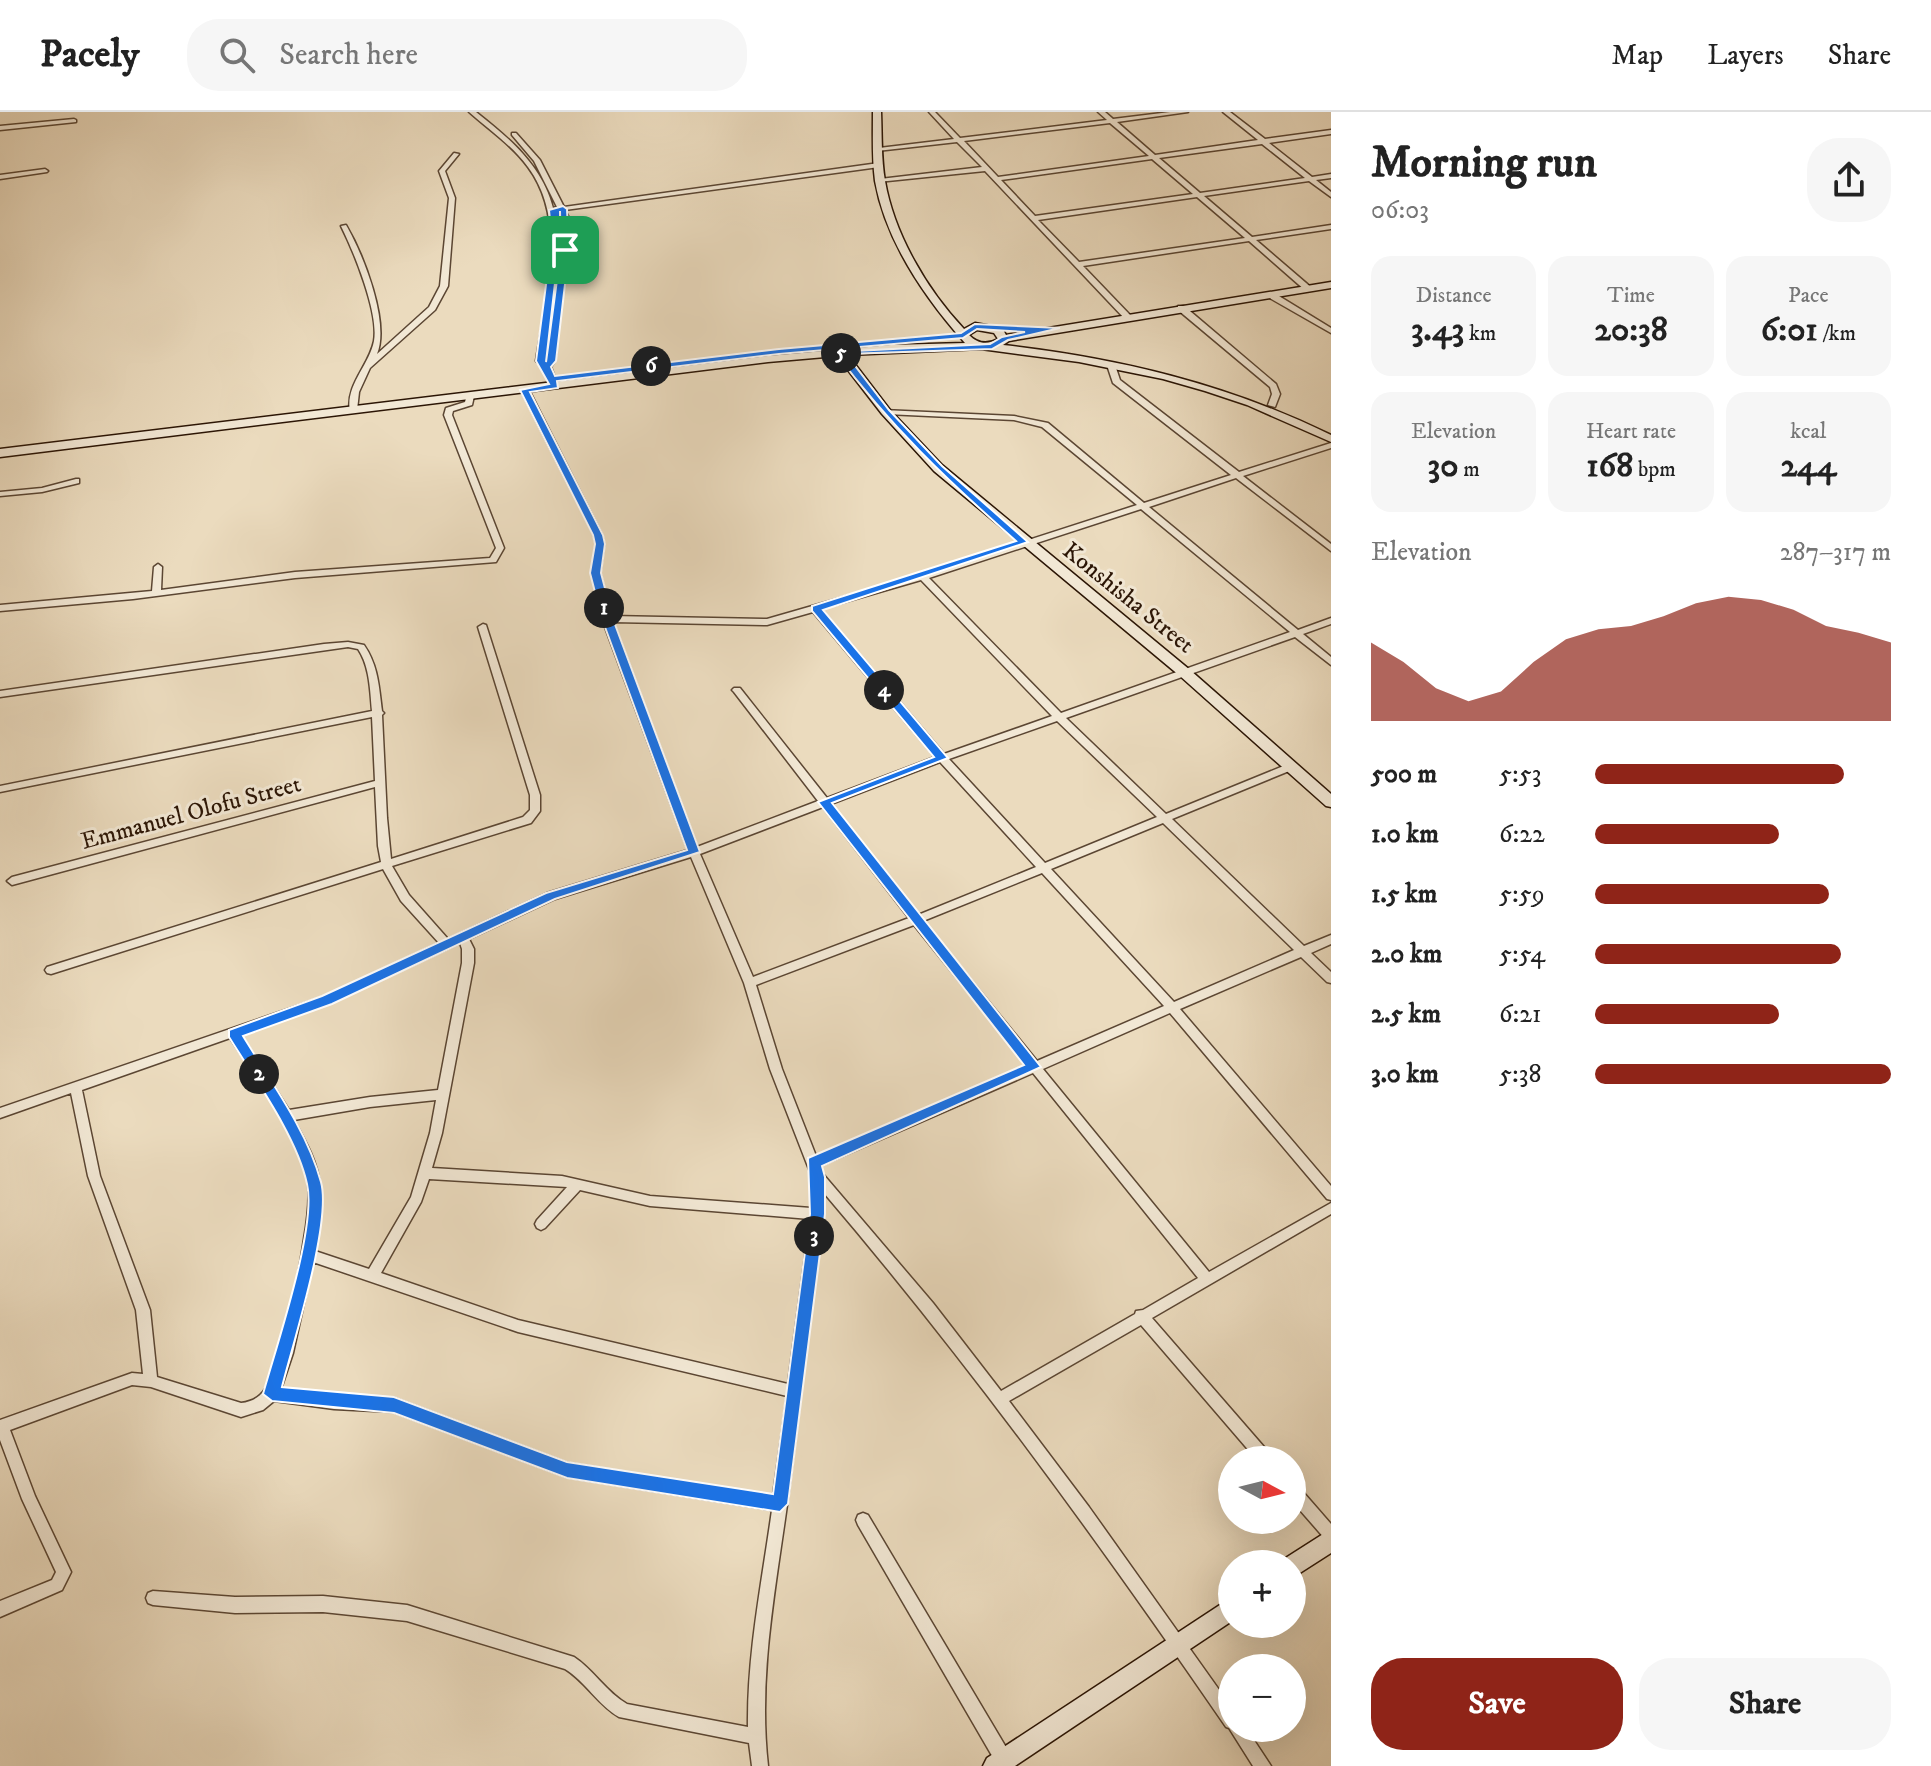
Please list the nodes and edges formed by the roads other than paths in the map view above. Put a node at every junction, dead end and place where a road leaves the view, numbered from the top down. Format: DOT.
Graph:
graph roads {
  1 [pos="472,112"];
  2 [pos="484,112"];
  3 [pos="877,112"];
  4 [pos="883,112"];
  5 [pos="932,112"];
  6 [pos="1101,112"];
  7 [pos="1185,112"];
  8 [pos="1226,112"];
  9 [pos="74,121"];
  10 [pos="1113,122"];
  11 [pos="0,128"];
  12 [pos="1331,132"];
  13 [pos="959,141"];
  14 [pos="1264,141"];
  15 [pos="879,150"];
  16 [pos="456,154"];
  17 [pos="1152,155"];
  18 [pos="879,165"];
  19 [pos="985,169"];
  20 [pos="45,171"];
  21 [pos="1331,176"];
  22 [pos="0,177"];
  23 [pos="997,179"];
  24 [pos="1311,179"];
  25 [pos="880,181"];
  26 [pos="1198,195"];
  27 [pos="1331,195"];
  28 [pos="563,209"];
  29 [pos="553,210"];
  30 [pos="1035,218"];
  31 [pos="344,226"];
  32 [pos="1331,227"];
  33 [pos="1251,240"];
  34 [pos="1080,264"];
  35 [pos="1331,285"];
  36 [pos="1309,289"];
  37 [pos="1271,295"];
  38 [pos="941,306"];
  39 [pos="1181,308"];
  40 [pos="1127,316"];
  41 [pos="975,326"];
  42 [pos="1069,326"];
  43 [pos="1331,331"];
  44 [pos="963,335"];
  45 [pos="1003,336"];
  46 [pos="978,346"];
  47 [pos="992,347"];
  48 [pos="1067,350"];
  49 [pos="840,352"];
  50 [pos="1111,365"];
  51 [pos="368,366"];
  52 [pos="547,367"];
  53 [pos="553,382"];
  54 [pos="525,390"];
  55 [pos="470,396"];
  56 [pos="1272,405"];
  57 [pos="353,406"];
  58 [pos="886,412"];
  59 [pos="1331,431"];
  60 [pos="1331,439"];
  61 [pos="1331,445"];
  62 [pos="0,446"];
  63 [pos="0,453"];
  64 [pos="1240,474"];
  65 [pos="76,481"];
  66 [pos="0,494"];
  67 [pos="1143,505"];
  68 [pos="1023,542"];
  69 [pos="1331,548"];
  70 [pos="158,567"];
  71 [pos="923,577"];
  72 [pos="156,593"];
  73 [pos="0,608"];
  74 [pos="816,609"];
  75 [pos="607,619"];
  76 [pos="1331,621"];
  77 [pos="483,627"];
  78 [pos="1294,633"];
  79 [pos="1331,662"];
  80 [pos="1185,673"];
  81 [pos="737,690"];
  82 [pos="0,694"];
  83 [pos="379,713"];
  84 [pos="1060,718"];
  85 [pos="942,758"];
  86 [pos="1290,767"];
  87 [pos="379,783"];
  88 [pos="0,789"];
  89 [pos="824,802"];
  90 [pos="1331,802"];
  91 [pos="1164,817"];
  92 [pos="694,852"];
  93 [pos="387,865"];
  94 [pos="1045,867"];
  95 [pos="12,881"];
  96 [pos="916,920"];
  97 [pos="463,936"];
  98 [pos="1331,939"];
  99 [pos="446,944"];
  100 [pos="1300,953"];
  101 [pos="51,970"];
  102 [pos="1331,979"];
  103 [pos="750,983"];
  104 [pos="1171,1006"];
  105 [pos="234,1034"];
  106 [pos="1034,1067"];
  107 [pos="76,1089"];
  108 [pos="442,1095"];
  109 [pos="0,1113"];
  110 [pos="286,1116"];
  111 [pos="816,1170"];
  112 [pos="424,1173"];
  113 [pos="577,1185"];
  114 [pos="1331,1195"];
  115 [pos="1331,1208"];
  116 [pos="817,1214"];
  117 [pos="541,1224"];
  118 [pos="308,1254"];
  119 [pos="372,1277"];
  120 [pos="1206,1278"];
  121 [pos="1141,1315"];
  122 [pos="151,1381"];
  123 [pos="792,1391"];
  124 [pos="272,1394"];
  125 [pos="998,1400"];
  126 [pos="1,1426"];
  127 [pos="1254,1446"];
  128 [pos="780,1504"];
  129 [pos="1306,1507"];
  130 [pos="863,1520"];
  131 [pos="1331,1537"];
  132 [pos="1306,1556"];
  133 [pos="153,1598"];
  134 [pos="0,1609"];
  135 [pos="1218,1618"];
  136 [pos="1179,1644"];
  137 [pos="1218,1701"];
  138 [pos="755,1736"];
  139 [pos="1247,1742"];
  140 [pos="999,1763"];
  141 [pos="760,1766"];
  142 [pos="1263,1766"];
  1 -- 29 [label="street"];
  2 -- 28 [label="street"];
  3 -- 4 [label="street"];
  3 -- 15 [label="main road"];
  5 -- 13 [label="street"];
  6 -- 10 [label="street"];
  7 -- 10 [label="street"];
  8 -- 14 [label="street"];
  9 -- 11 [label="street"];
  10 -- 13 [label="street"];
  10 -- 17 [label="street"];
  12 -- 14 [label="street"];
  13 -- 15 [label="street"];
  13 -- 19 [label="street"];
  14 -- 17 [label="street"];
  14 -- 24 [label="street"];
  15 -- 18 [label="main road"];
  16 -- 51 [label="street"];
  17 -- 23 [label="street"];
  17 -- 26 [label="street"];
  18 -- 25 [label="main road"];
  18 -- 28 [label="street"];
  19 -- 23 [label="street"];
  19 -- 25 [label="street"];
  20 -- 22 [label="street"];
  21 -- 24 [label="street"];
  23 -- 30 [label="street"];
  24 -- 26 [label="street"];
  24 -- 27 [label="street"];
  25 -- 38 [label="main road"];
  26 -- 30 [label="street"];
  26 -- 33 [label="street"];
  28 -- 29 [label="street"];
  28 -- 52 [label="street"];
  29 -- 52 [label="street"];
  30 -- 34 [label="street"];
  31 -- 51 [label="street"];
  32 -- 33 [label="street"];
  33 -- 34 [label="street"];
  33 -- 36 [label="street"];
  34 -- 40 [label="street"];
  35 -- 36 [label="main road"];
  36 -- 37 [label="main road"];
  37 -- 39 [label="main road"];
  37 -- 43 [label="street"];
  38 -- 41 [label="main road"];
  38 -- 44 [label="main road"];
  39 -- 40 [label="main road"];
  39 -- 56 [label="street"];
  40 -- 42 [label="main road"];
  41 -- 44 [label="main road"];
  41 -- 45 [label="main road"];
  42 -- 45 [label="main road"];
  42 -- 48 [label="main road"];
  44 -- 46 [label="main road"];
  44 -- 53 [label="main road"];
  45 -- 47 [label="main road"];
  45 -- 48 [label="main road"];
  46 -- 47 [label="main road"];
  46 -- 49 [label="main road"];
  47 -- 50 [label="main road"];
  48 -- 56 [label="main road"];
  49 -- 53 [label="main road"];
  49 -- 58 [label="main road, Konshisha Street"];
  50 -- 60 [label="main road"];
  50 -- 64 [label="street"];
  51 -- 57 [label="street"];
  52 -- 53 [label="street"];
  53 -- 54 [label="main road"];
  53 -- 57 [label="main road"];
  54 -- 55 [label="main road"];
  54 -- 75 [label="street"];
  55 -- 57 [label="main road"];
  55 -- 72 [label="street"];
  56 -- 59 [label="main road"];
  57 -- 62 [label="main road"];
  57 -- 63 [label="main road"];
  58 -- 67 [label="street"];
  58 -- 68 [label="main road, Konshisha Street"];
  61 -- 64 [label="street"];
  64 -- 67 [label="street"];
  64 -- 69 [label="street"];
  65 -- 66 [label="street"];
  67 -- 68 [label="street"];
  67 -- 78 [label="street"];
  68 -- 71 [label="street"];
  68 -- 80 [label="main road, Konshisha Street"];
  70 -- 72 [label="street"];
  71 -- 74 [label="street"];
  71 -- 84 [label="street"];
  72 -- 73 [label="street"];
  74 -- 75 [label="street"];
  74 -- 85 [label="street"];
  75 -- 92 [label="street"];
  76 -- 78 [label="street"];
  77 -- 93 [label="street"];
  78 -- 79 [label="street"];
  78 -- 80 [label="street"];
  80 -- 84 [label="street"];
  80 -- 86 [label="main road, Konshisha Street"];
  81 -- 89 [label="street"];
  82 -- 83 [label="street"];
  83 -- 87 [label="street"];
  83 -- 88 [label="street"];
  84 -- 85 [label="street"];
  84 -- 91 [label="street"];
  85 -- 89 [label="street"];
  85 -- 94 [label="street"];
  86 -- 90 [label="main road, Konshisha Street"];
  86 -- 91 [label="street"];
  87 -- 93 [label="street"];
  87 -- 95 [label="street, Emmanuel Olofu Street"];
  89 -- 92 [label="street"];
  89 -- 96 [label="street"];
  91 -- 94 [label="street"];
  91 -- 100 [label="street"];
  92 -- 97 [label="street"];
  92 -- 103 [label="street"];
  93 -- 99 [label="street"];
  93 -- 101 [label="street"];
  94 -- 96 [label="street"];
  94 -- 104 [label="street"];
  96 -- 103 [label="street"];
  96 -- 106 [label="street"];
  97 -- 99 [label="street"];
  97 -- 108 [label="street"];
  98 -- 100 [label="street"];
  99 -- 105 [label="street"];
  100 -- 102 [label="street"];
  100 -- 104 [label="street"];
  103 -- 111 [label="street"];
  104 -- 106 [label="street"];
  104 -- 114 [label="street"];
  105 -- 107 [label="street"];
  105 -- 110 [label="street"];
  106 -- 111 [label="street"];
  106 -- 120 [label="street"];
  107 -- 109 [label="street"];
  107 -- 122 [label="street"];
  108 -- 110 [label="street"];
  108 -- 112 [label="street"];
  110 -- 118 [label="street"];
  111 -- 116 [label="street"];
  111 -- 125 [label="street"];
  112 -- 113 [label="street"];
  112 -- 119 [label="street"];
  113 -- 116 [label="street"];
  113 -- 117 [label="street"];
  115 -- 120 [label="street"];
  116 -- 123 [label="street"];
  118 -- 119 [label="street"];
  118 -- 124 [label="street"];
  119 -- 123 [label="street"];
  120 -- 121 [label="street"];
  121 -- 125 [label="street"];
  121 -- 127 [label="street"];
  122 -- 124 [label="street"];
  122 -- 126 [label="street"];
  123 -- 128 [label="street"];
  124 -- 128 [label="street"];
  125 -- 136 [label="street"];
  126 -- 134 [label="street"];
  128 -- 138 [label="street"];
  129 -- 131 [label="street"];
  130 -- 140 [label="street"];
  131 -- 132 [label="main road"];
  133 -- 138 [label="street"];
  135 -- 136 [label="main road"];
  136 -- 137 [label="street"];
  136 -- 140 [label="main road"];
  138 -- 141 [label="street"];
  139 -- 142 [label="street"];
}
